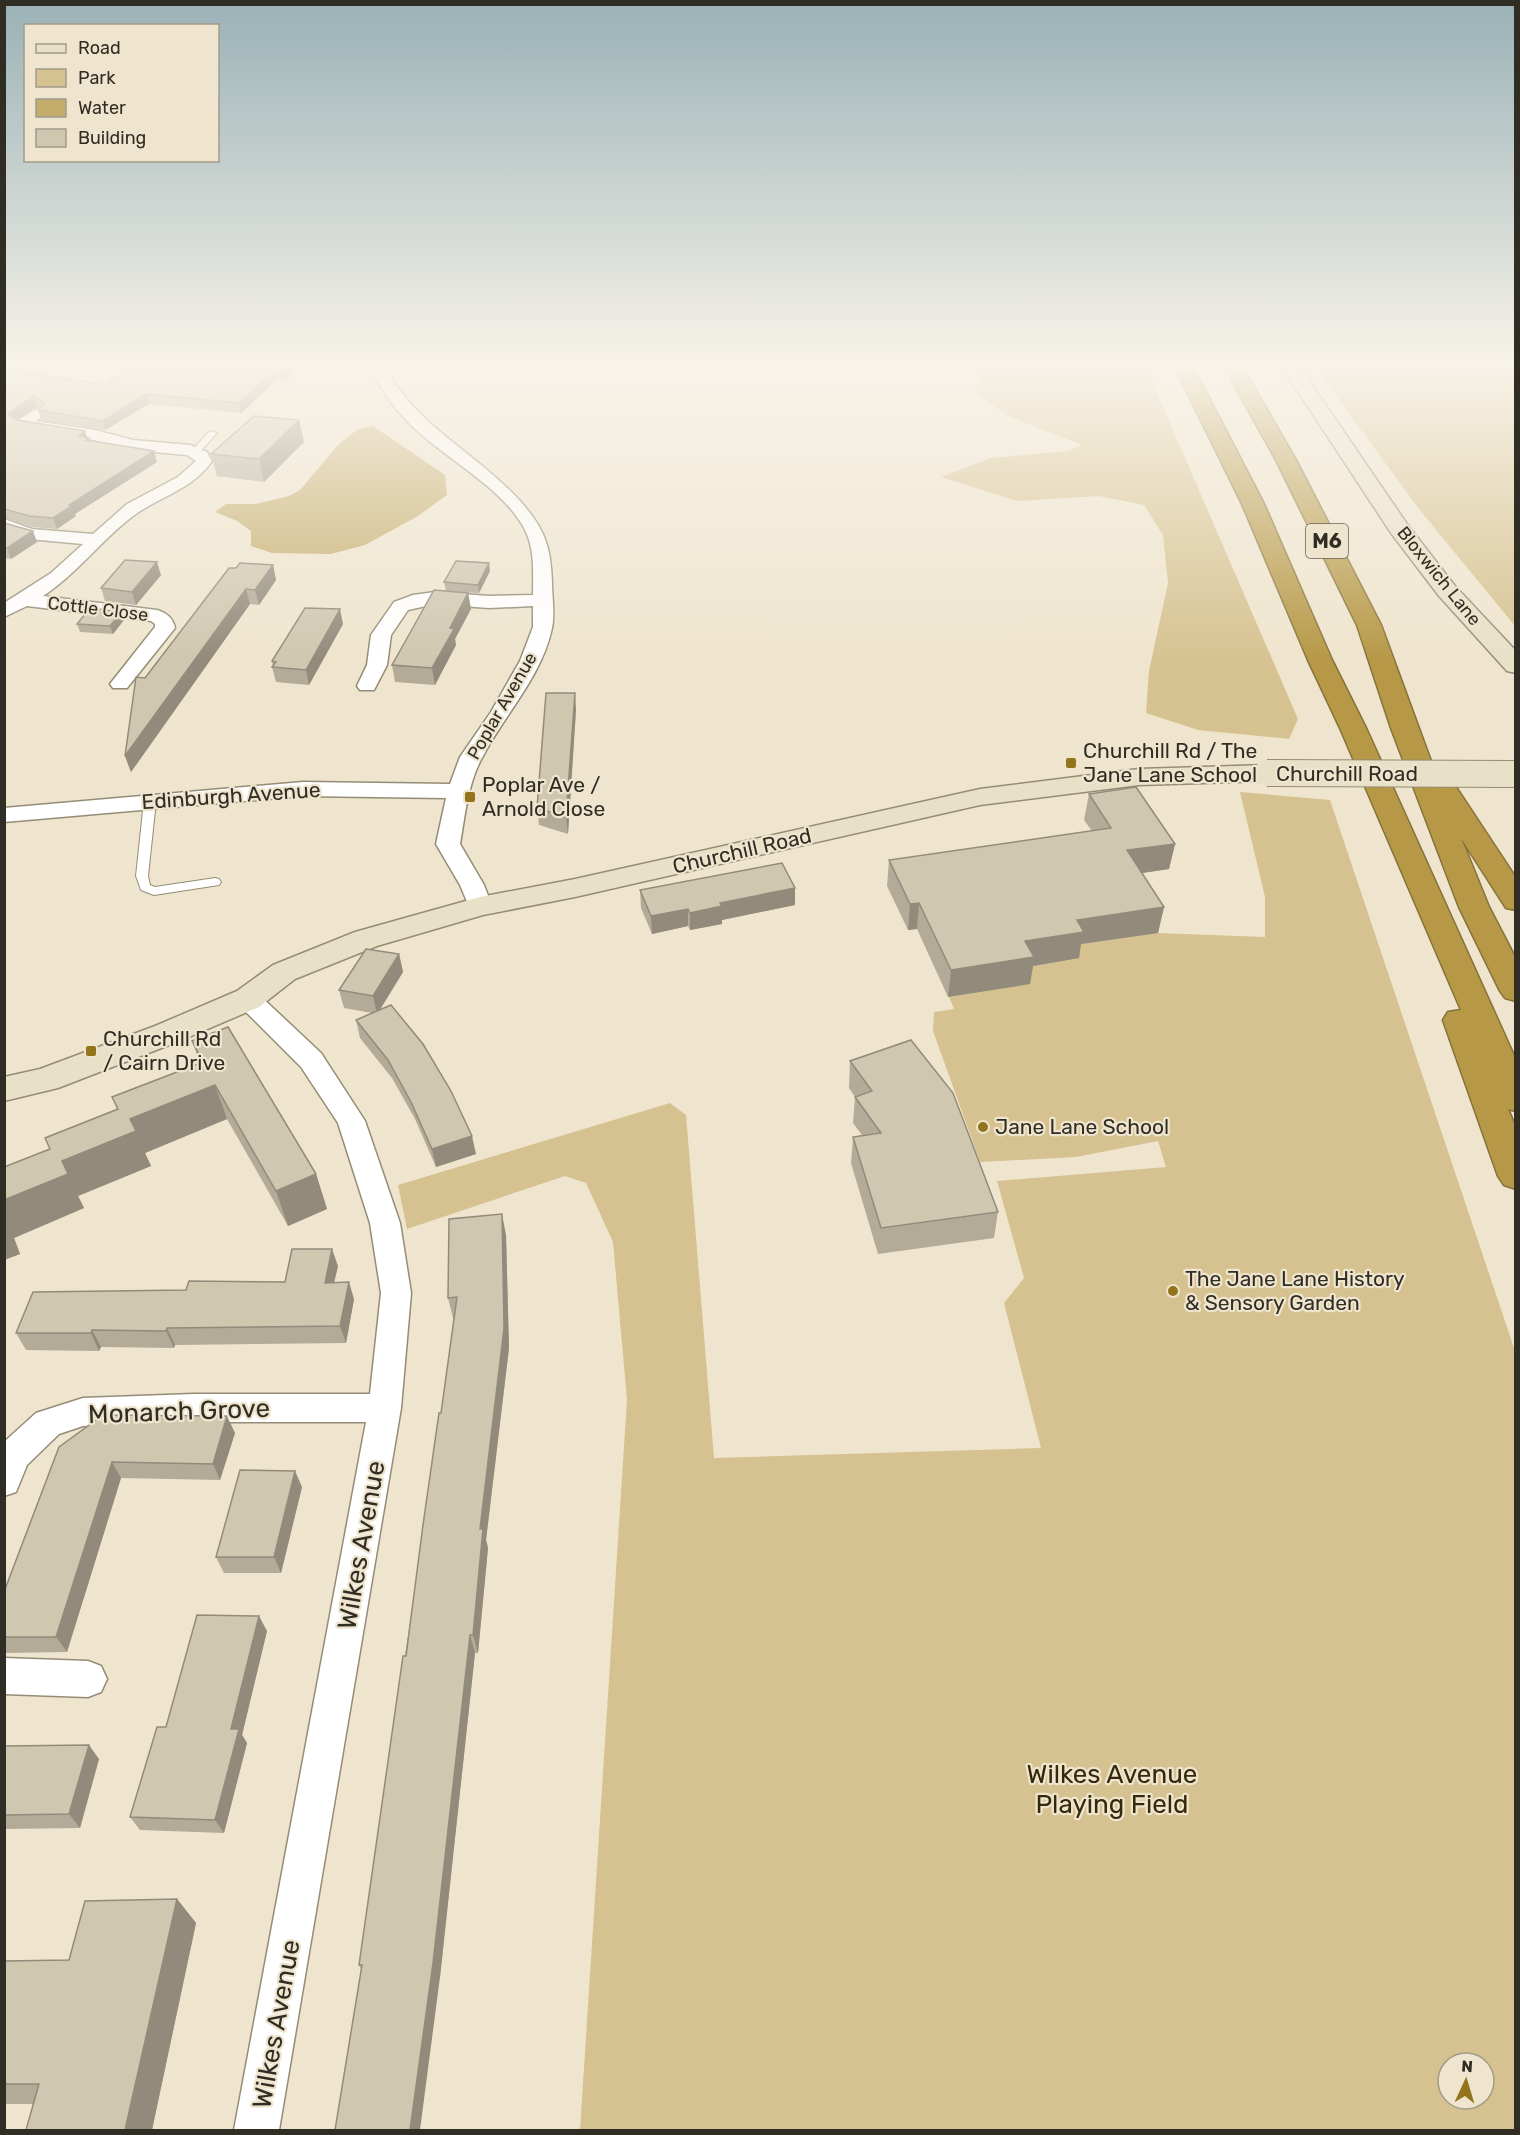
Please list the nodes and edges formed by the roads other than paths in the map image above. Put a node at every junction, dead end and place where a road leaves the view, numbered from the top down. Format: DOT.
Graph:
graph roads {
  1 [pos="203,463"];
  2 [pos="468,463"];
  3 [pos="1232,463"];
  4 [pos="1287,463"];
  5 [pos="1355,463"];
  6 [pos="4,524"];
  7 [pos="95,540"];
  8 [pos="25,600"];
  9 [pos="544,600"];
  10 [pos="4,610"];
  11 [pos="1515,666"];
  12 [pos="120,684"];
  13 [pos="367,686"];
  14 [pos="1353,728"];
  15 [pos="1404,728"];
  16 [pos="1515,774"];
  17 [pos="459,791"];
  18 [pos="150,801"];
  19 [pos="4,815"];
  20 [pos="215,882"];
  21 [pos="1515,901"];
  22 [pos="480,906"];
  23 [pos="1515,991"];
  24 [pos="248,999"];
  25 [pos="4,1089"];
  26 [pos="1515,1099"];
  27 [pos="1515,1176"];
  28 [pos="385,1408"];
  29 [pos="4,1480"];
  30 [pos="4,1676"];
  31 [pos="88,1679"];
  32 [pos="257,2130"];
  1 -- 7 [label="street"];
  2 -- 9 [label="street, Poplar Avenue"];
  3 -- 14 [label="highway, M6"];
  4 -- 15 [label="highway, M6"];
  5 -- 11 [label="street, Bloxwich Lane"];
  6 -- 7 [label="street"];
  7 -- 8 [label="street"];
  8 -- 10 [label="street"];
  8 -- 12 [label="street, Cottle Close"];
  9 -- 13 [label="street"];
  9 -- 17 [label="street, Poplar Avenue"];
  14 -- 26 [label="highway, M6"];
  14 -- 27 [label="highway"];
  15 -- 21 [label="highway"];
  15 -- 23 [label="highway, M6"];
  16 -- 22 [label="street, Churchill Road, bridge"];
  17 -- 18 [label="street, Edinburgh Avenue"];
  17 -- 22 [label="street, Poplar Avenue"];
  18 -- 19 [label="street, Edinburgh Avenue"];
  18 -- 20 [label="lane"];
  22 -- 24 [label="street, Churchill Road"];
  24 -- 25 [label="street, Churchill Road"];
  24 -- 28 [label="street, Wilkes Avenue"];
  28 -- 29 [label="street, Monarch Grove"];
  28 -- 32 [label="street, Wilkes Avenue"];
  30 -- 31 [label="street"];
}
